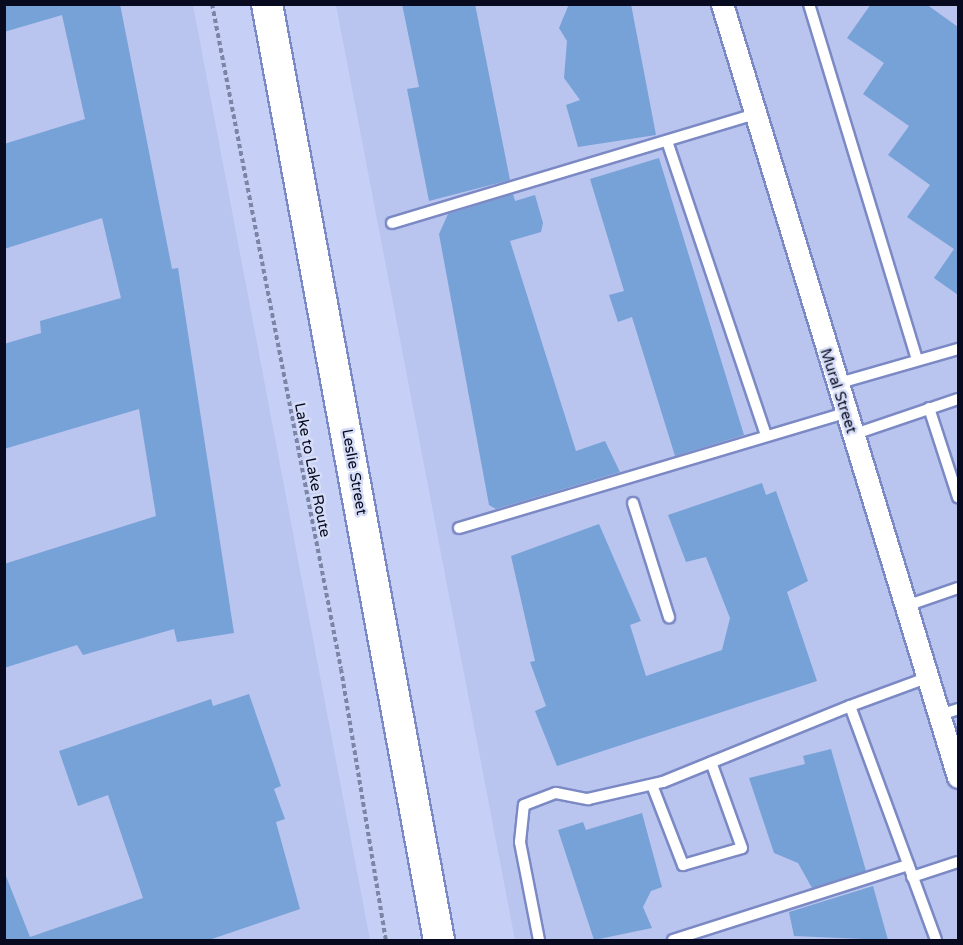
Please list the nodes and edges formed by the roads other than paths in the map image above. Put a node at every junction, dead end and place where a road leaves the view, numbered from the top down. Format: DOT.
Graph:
graph roads {
  1 [pos="267,4"];
  2 [pos="722,4"];
  3 [pos="809,4"];
  4 [pos="752,115"];
  5 [pos="667,141"];
  6 [pos="392,223"];
  7 [pos="958,349"];
  8 [pos="917,360"];
  9 [pos="836,384"];
  10 [pos="958,399"];
  11 [pos="929,408"];
  12 [pos="845,413"];
  13 [pos="852,435"];
  14 [pos="766,436"];
  15 [pos="958,497"];
  16 [pos="633,503"];
  17 [pos="459,528"];
  18 [pos="958,588"];
  19 [pos="906,606"];
  20 [pos="669,617"];
  21 [pos="928,677"];
  22 [pos="850,706"];
  23 [pos="949,712"];
  24 [pos="711,762"];
  25 [pos="958,777"];
  26 [pos="652,785"];
  27 [pos="958,862"];
  28 [pos="908,866"];
  29 [pos="912,877"];
  30 [pos="439,940"];
  31 [pos="539,940"];
  32 [pos="673,940"];
  33 [pos="936,940"];
  1 -- 30 [label="main road, Leslie Street"];
  2 -- 4 [label="street, Mural Street"];
  3 -- 8 [label="lane"];
  4 -- 5 [label="lane"];
  4 -- 9 [label="street, Mural Street"];
  5 -- 6 [label="lane"];
  5 -- 14 [label="lane"];
  7 -- 8 [label="lane"];
  8 -- 9 [label="lane"];
  9 -- 12 [label="street, Mural Street"];
  10 -- 11 [label="lane"];
  11 -- 13 [label="lane"];
  11 -- 15 [label="lane"];
  12 -- 13 [label="street, Mural Street"];
  12 -- 14 [label="lane"];
  13 -- 19 [label="street, Mural Street"];
  14 -- 17 [label="lane"];
  16 -- 20 [label="lane"];
  18 -- 19 [label="lane"];
  19 -- 21 [label="street, Mural Street"];
  21 -- 22 [label="lane"];
  21 -- 23 [label="street, Mural Street"];
  22 -- 24 [label="lane"];
  22 -- 28 [label="lane"];
  23 -- 25 [label="street, Mural Street"];
  24 -- 26 [label="lane"];
  24 -- 26 [label="lane"];
  26 -- 31 [label="lane"];
  27 -- 29 [label="lane"];
  28 -- 29 [label="lane"];
  28 -- 32 [label="lane"];
  29 -- 33 [label="lane"];
}
